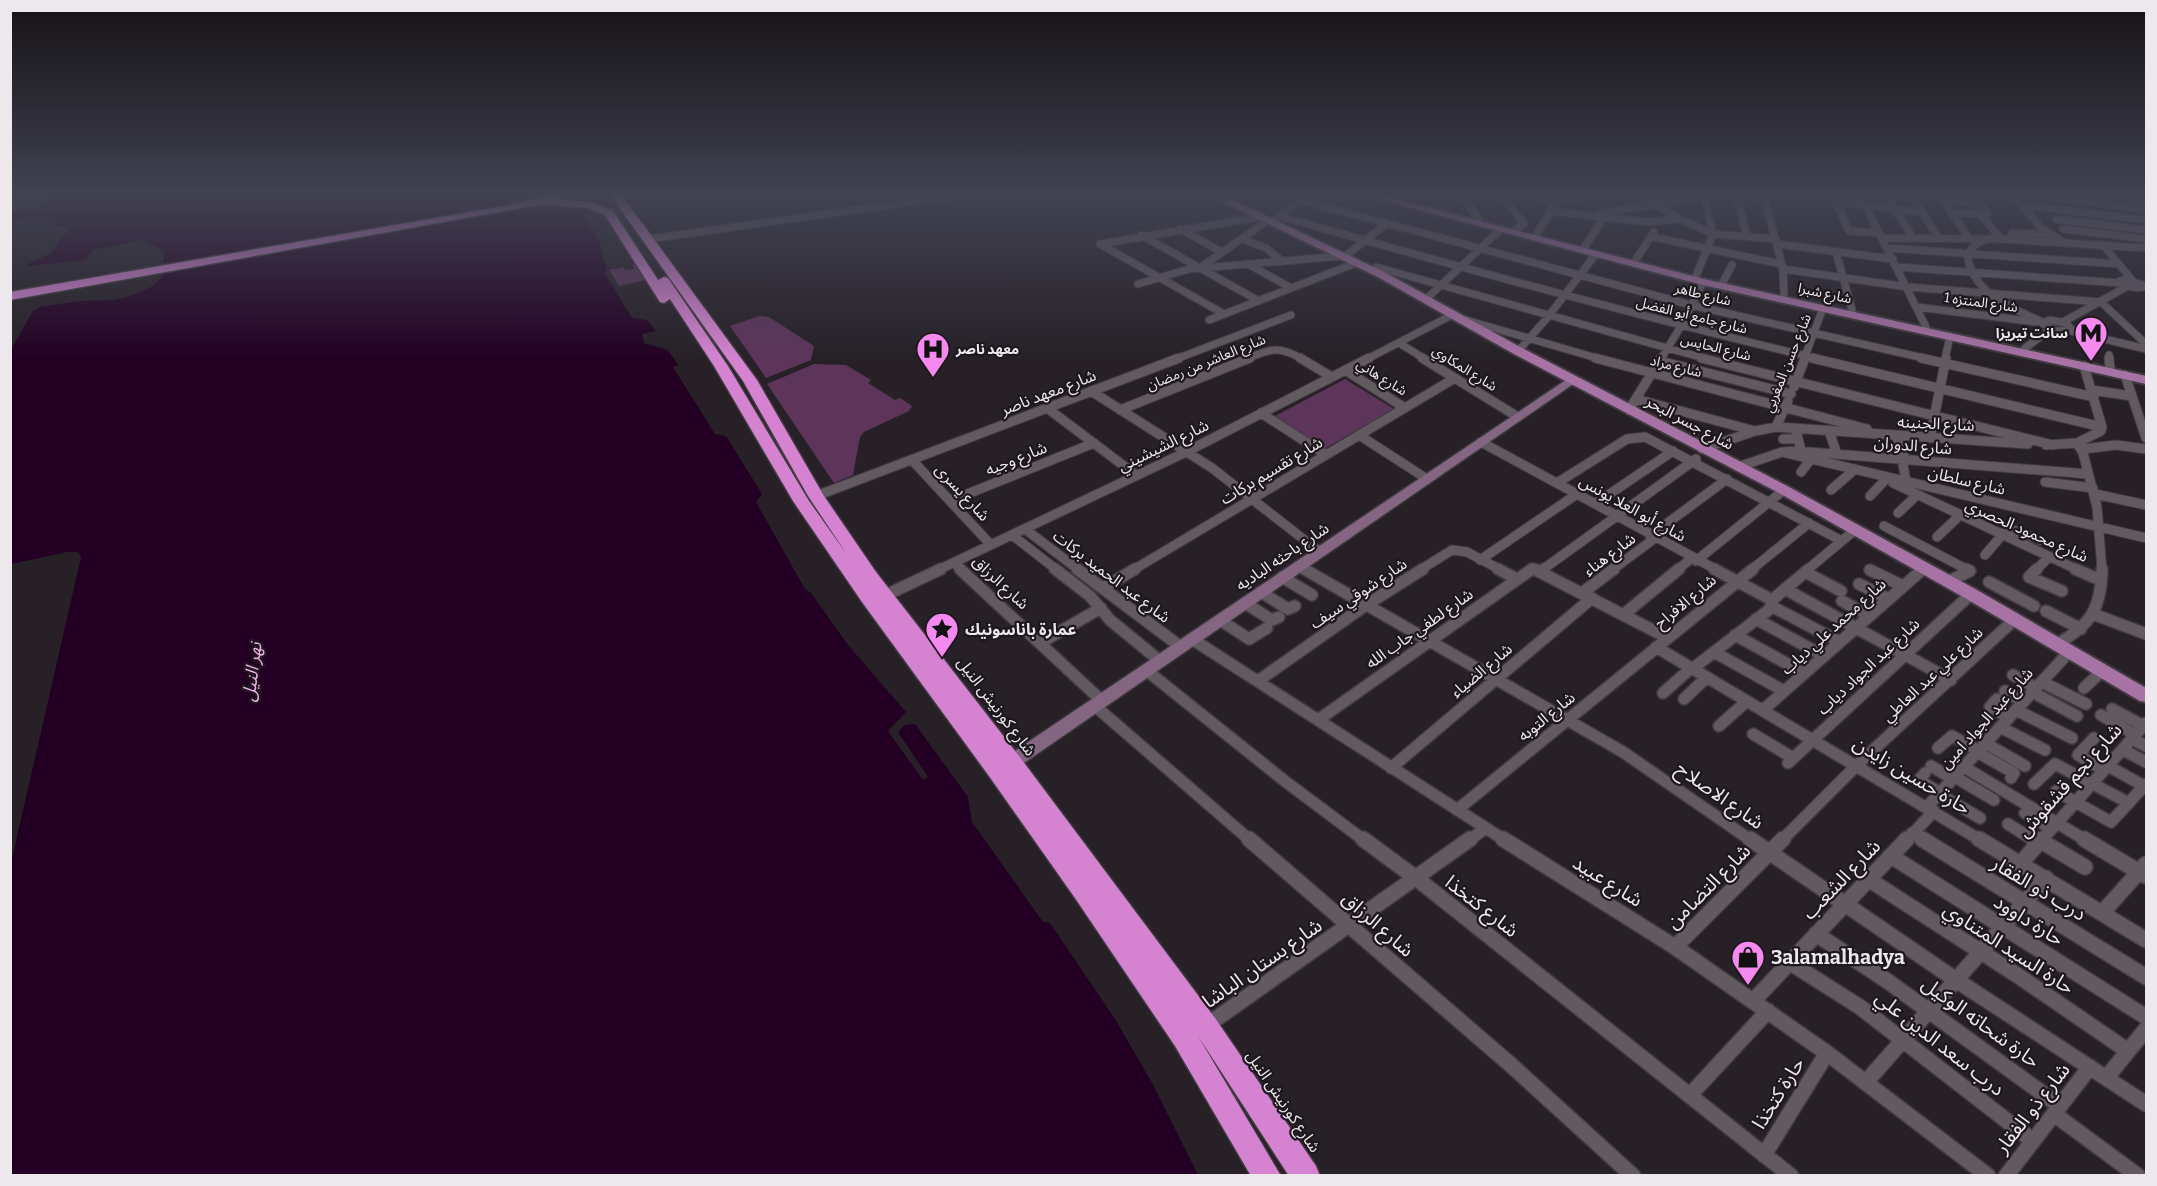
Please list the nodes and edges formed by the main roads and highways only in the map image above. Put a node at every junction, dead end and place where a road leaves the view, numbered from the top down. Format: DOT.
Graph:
graph roads {
  1 [pos="214,248"];
  2 [pos="278,248"];
  3 [pos="631,248"];
  4 [pos="643,248"];
  5 [pos="655,248"];
  6 [pos="1326,248"];
  7 [pos="1570,248"];
  8 [pos="1585,248"];
  9 [pos="1700,279"];
  10 [pos="10,285"];
  11 [pos="1752,291"];
  12 [pos="10,296"];
  13 [pos="729,365"];
  14 [pos="2146,378"];
  15 [pos="741,382"];
  16 [pos="747,412"];
  17 [pos="2146,696"];
  18 [pos="1267,1176"];
  19 [pos="1306,1176"];
  1 -- 10 [label="highway"];
  2 -- 12 [label="highway"];
  3 -- 16 [label="highway"];
  4 -- 13 [label="highway, شارع كورنيش النيل"];
  5 -- 13 [label="highway, شارع كورنيش النيل"];
  6 -- 17 [label="main road, شارع جسر البحر"];
  7 -- 9 [label="main road, شارع شبرا"];
  8 -- 9 [label="main road, شارع شبرا"];
  9 -- 11 [label="main road, شارع شبرا"];
  11 -- 14 [label="main road, شارع شبرا"];
  11 -- 14 [label="main road, شارع شبرا"];
  13 -- 15 [label="highway, شارع كورنيش النيل"];
  15 -- 16 [label="highway, شارع كورنيش النيل"];
  15 -- 19 [label="highway, شارع كورنيش النيل"];
  16 -- 18 [label="highway, شارع كورنيش النيل"];
}
